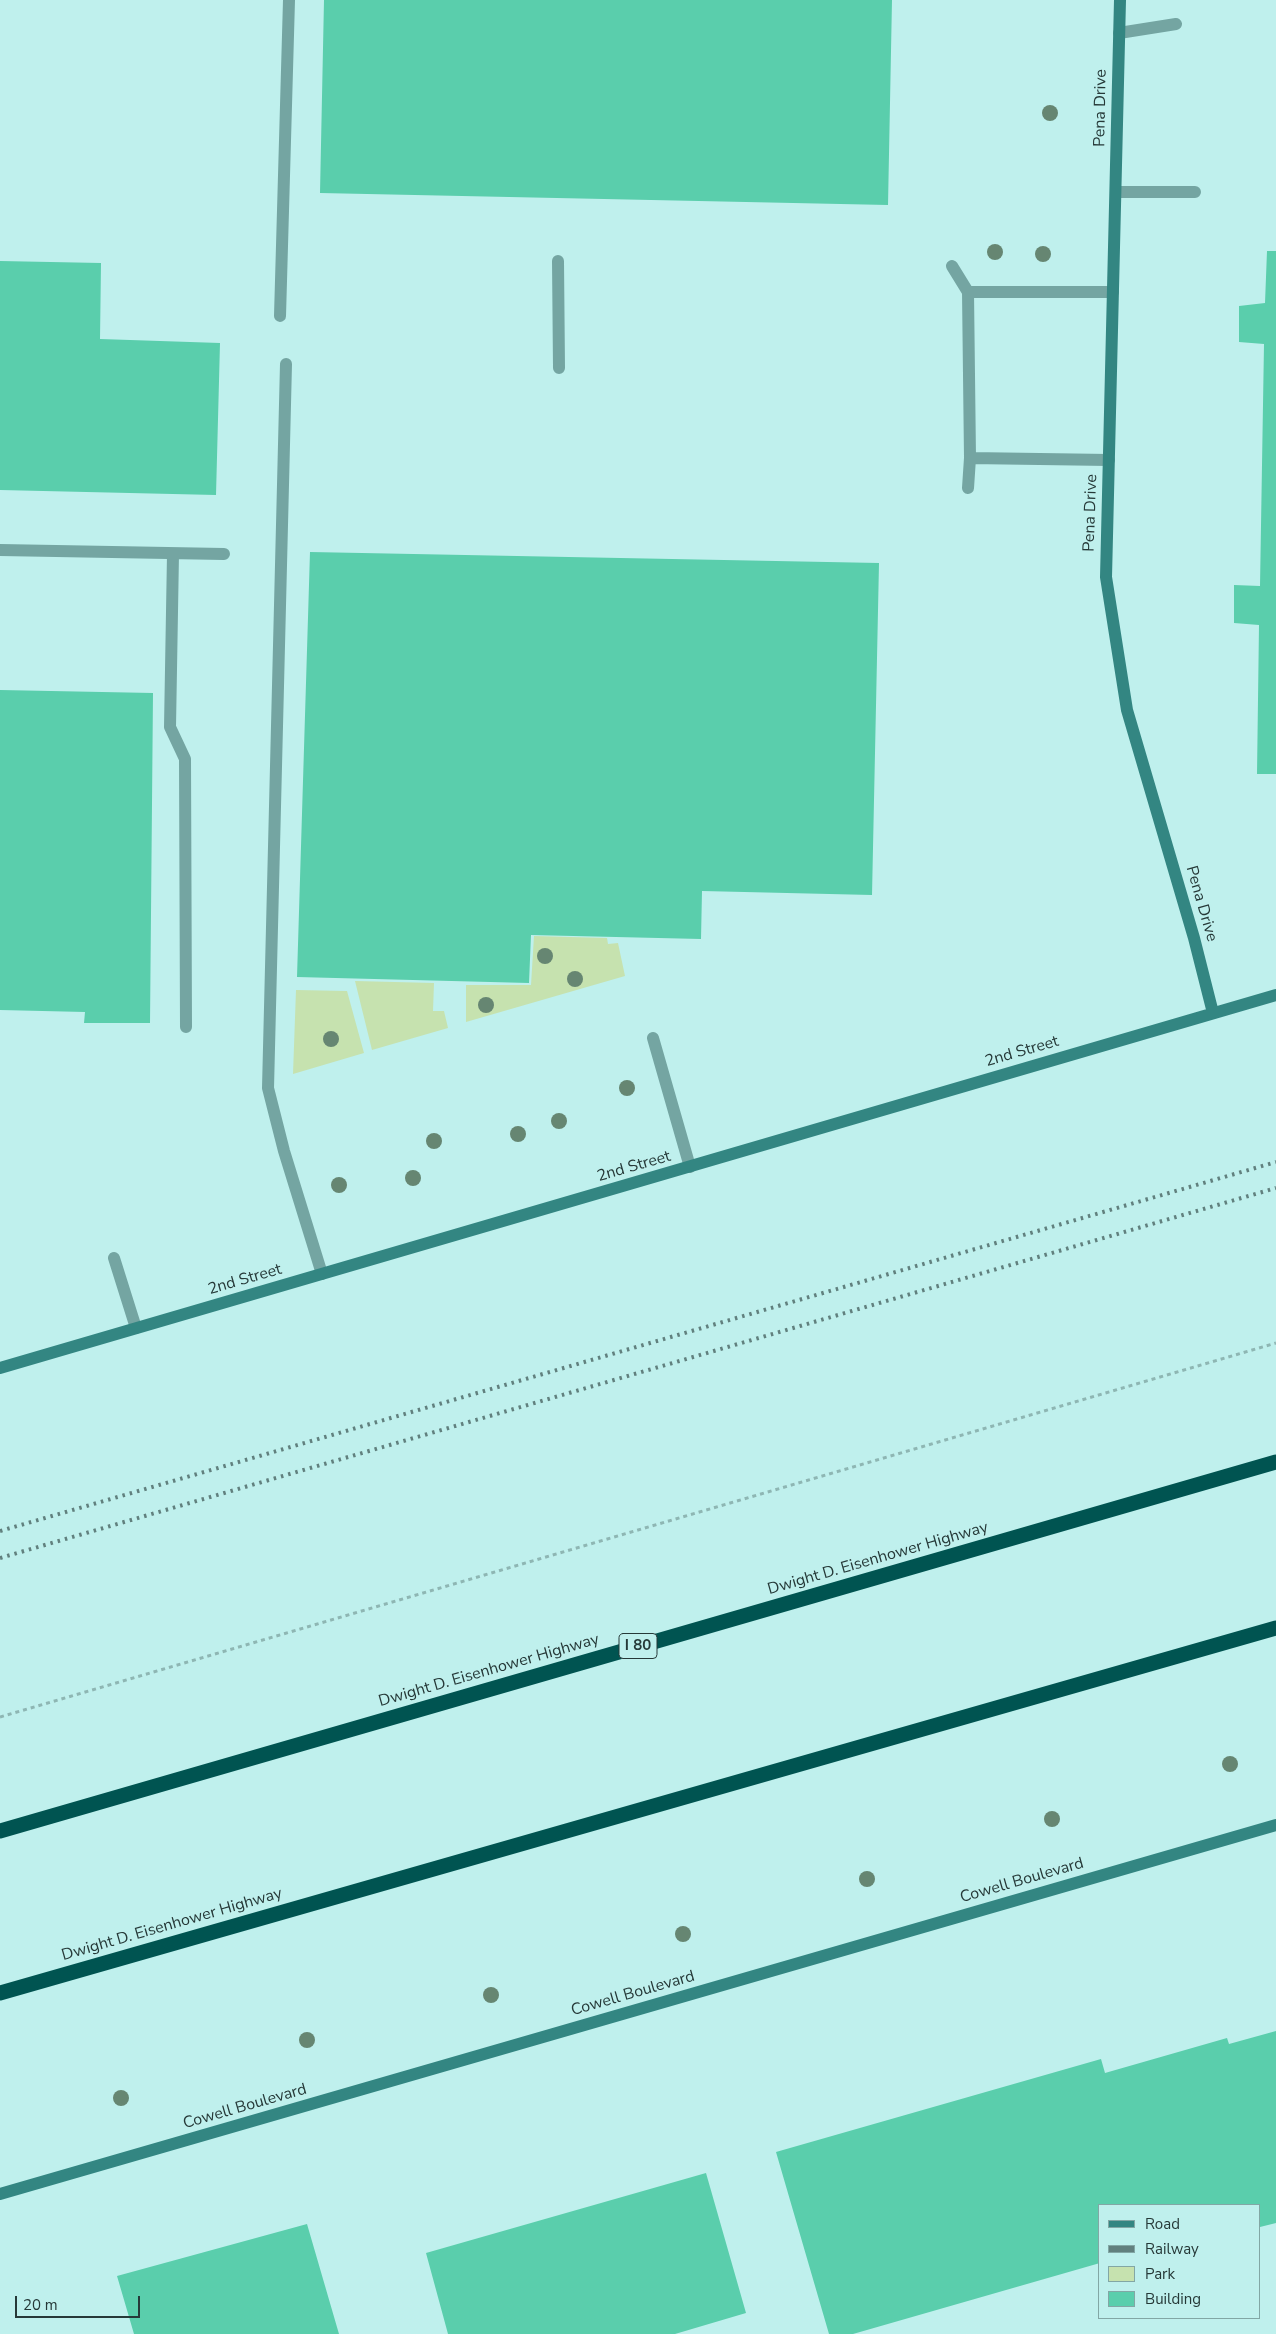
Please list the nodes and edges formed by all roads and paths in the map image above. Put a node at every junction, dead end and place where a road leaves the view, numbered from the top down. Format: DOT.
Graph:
graph roads {
  1 [pos="288,0"];
  2 [pos="1120,0"];
  3 [pos="1176,24"];
  4 [pos="1119,33"];
  5 [pos="1116,192"];
  6 [pos="1195,192"];
  7 [pos="558,261"];
  8 [pos="952,266"];
  9 [pos="968,292"];
  10 [pos="1113,292"];
  11 [pos="280,316"];
  12 [pos="286,364"];
  13 [pos="559,368"];
  14 [pos="970,458"];
  15 [pos="1109,460"];
  16 [pos="968,488"];
  17 [pos="0,550"];
  18 [pos="173,554"];
  19 [pos="224,554"];
  20 [pos="1276,995"];
  21 [pos="1213,1013"];
  22 [pos="186,1027"];
  23 [pos="653,1038"];
  24 [pos="690,1167"];
  25 [pos="114,1258"];
  26 [pos="322,1274"];
  27 [pos="136,1328"];
  28 [pos="1276,1343"];
  29 [pos="0,1368"];
  30 [pos="1276,1462"];
  31 [pos="1276,1628"];
  32 [pos="0,1717"];
  33 [pos="1276,1825"];
  34 [pos="0,1831"];
  35 [pos="0,1993"];
  36 [pos="0,2194"];
  1 -- 11 [label="lane"];
  2 -- 4 [label="street, Pena Drive"];
  3 -- 4 [label="lane"];
  4 -- 5 [label="street, Pena Drive"];
  5 -- 6 [label="lane"];
  5 -- 10 [label="street, Pena Drive"];
  7 -- 13 [label="lane"];
  8 -- 9 [label="lane"];
  9 -- 10 [label="lane"];
  9 -- 14 [label="lane"];
  10 -- 15 [label="street, Pena Drive"];
  12 -- 26 [label="lane"];
  14 -- 15 [label="lane"];
  14 -- 16 [label="lane"];
  15 -- 21 [label="street, Pena Drive"];
  17 -- 18 [label="lane"];
  18 -- 19 [label="lane"];
  18 -- 22 [label="lane"];
  20 -- 21 [label="street, 2nd Street"];
  21 -- 24 [label="street, 2nd Street"];
  23 -- 24 [label="lane"];
  24 -- 26 [label="street, 2nd Street"];
  25 -- 27 [label="lane"];
  26 -- 27 [label="street, 2nd Street"];
  27 -- 29 [label="street, 2nd Street"];
  28 -- 32 [label="path"];
  30 -- 34 [label="highway, Dwight D. Eisenhower Highway / I 80"];
  31 -- 35 [label="highway, Dwight D. Eisenhower Highway"];
  33 -- 36 [label="street, Cowell Boulevard"];
}
